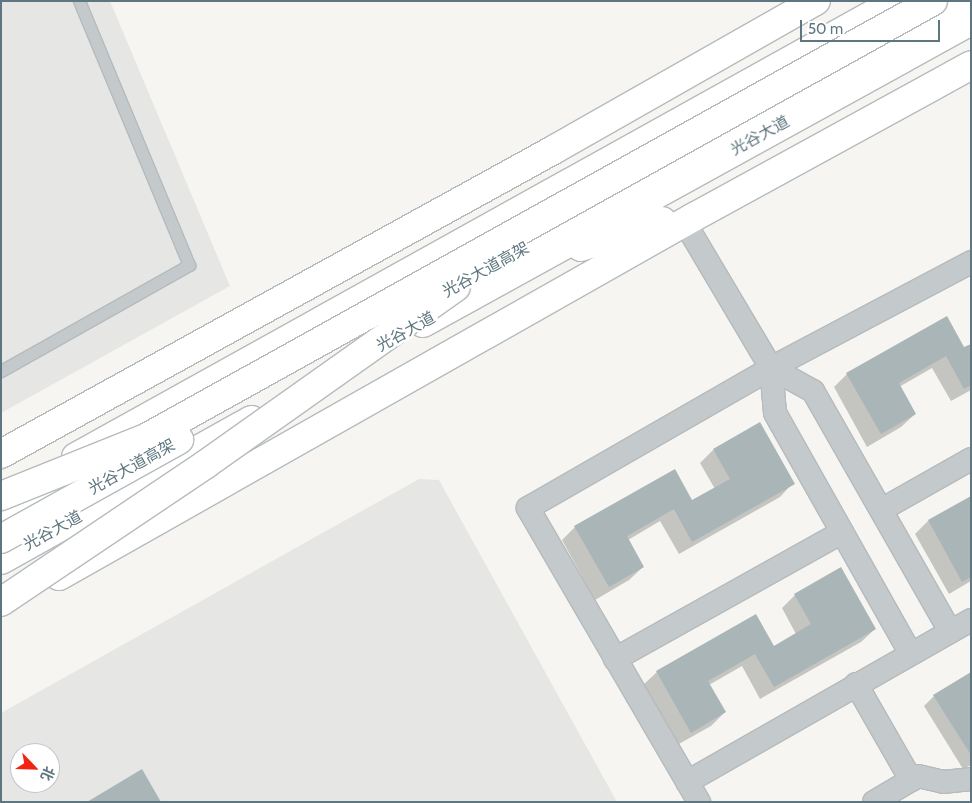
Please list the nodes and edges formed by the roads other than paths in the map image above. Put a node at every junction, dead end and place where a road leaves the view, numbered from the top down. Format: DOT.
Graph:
graph roads {
  1 [pos="79,1"];
  2 [pos="816,1"];
  3 [pos="897,1"];
  4 [pos="933,1"];
  5 [pos="971,2"];
  6 [pos="971,21"];
  7 [pos="971,64"];
  8 [pos="581,134"];
  9 [pos="731,197"];
  10 [pos="685,222"];
  11 [pos="434,258"];
  12 [pos="532,261"];
  13 [pos="971,262"];
  14 [pos="456,287"];
  15 [pos="772,368"];
  16 [pos="1,371"];
  17 [pos="187,394"];
  18 [pos="146,438"];
  19 [pos="206,446"];
  20 [pos="1,454"];
  21 [pos="971,459"];
  22 [pos="157,474"];
  23 [pos="1,496"];
  24 [pos="1,500"];
  25 [pos="881,510"];
  26 [pos="1,518"];
  27 [pos="842,532"];
  28 [pos="1,539"];
  29 [pos="1,560"];
  30 [pos="1,596"];
  31 [pos="1,602"];
  32 [pos="1,608"];
  33 [pos="971,620"];
  34 [pos="950,631"];
  35 [pos="910,653"];
  36 [pos="615,659"];
  37 [pos="856,684"];
  38 [pos="971,778"];
  39 [pos="911,780"];
  40 [pos="687,782"];
  41 [pos="699,802"];
  42 [pos="874,802"];
  1 -- 16 [label="lane"];
  2 -- 8 [label="main road"];
  3 -- 11 [label="main road"];
  4 -- 18 [label="main road, 光谷大道高架, bridge"];
  5 -- 14 [label="main road, 光谷大道高架"];
  6 -- 12 [label="main road, 光谷大道"];
  7 -- 9 [label="main road"];
  8 -- 11 [label="main road"];
  8 -- 20 [label="main road"];
  9 -- 10 [label="main road"];
  9 -- 12 [label="main road"];
  10 -- 15 [label="street"];
  10 -- 32 [label="main road"];
  11 -- 17 [label="main road"];
  12 -- 19 [label="main road, 光谷大道"];
  13 -- 15 [label="street"];
  14 -- 28 [label="main road, 光谷大道高架, bridge"];
  14 -- 31 [label="main road, bridge"];
  15 -- 25 [label="street"];
  15 -- 27 [label="street"];
  15 -- 36 [label="street"];
  17 -- 19 [label="main road"];
  17 -- 24 [label="main road"];
  18 -- 23 [label="main road, bridge"];
  18 -- 26 [label="main road, 光谷大道高架, bridge"];
  19 -- 22 [label="main road, 光谷大道"];
  21 -- 25 [label="street"];
  22 -- 29 [label="main road, 光谷大道"];
  22 -- 30 [label="main road"];
  25 -- 34 [label="street"];
  27 -- 35 [label="street"];
  27 -- 36 [label="street"];
  33 -- 34 [label="street"];
  34 -- 35 [label="street"];
  35 -- 37 [label="street"];
  36 -- 40 [label="street"];
  37 -- 39 [label="street"];
  37 -- 40 [label="street"];
  38 -- 39 [label="street"];
  39 -- 42 [label="street"];
  40 -- 41 [label="street"];
}
